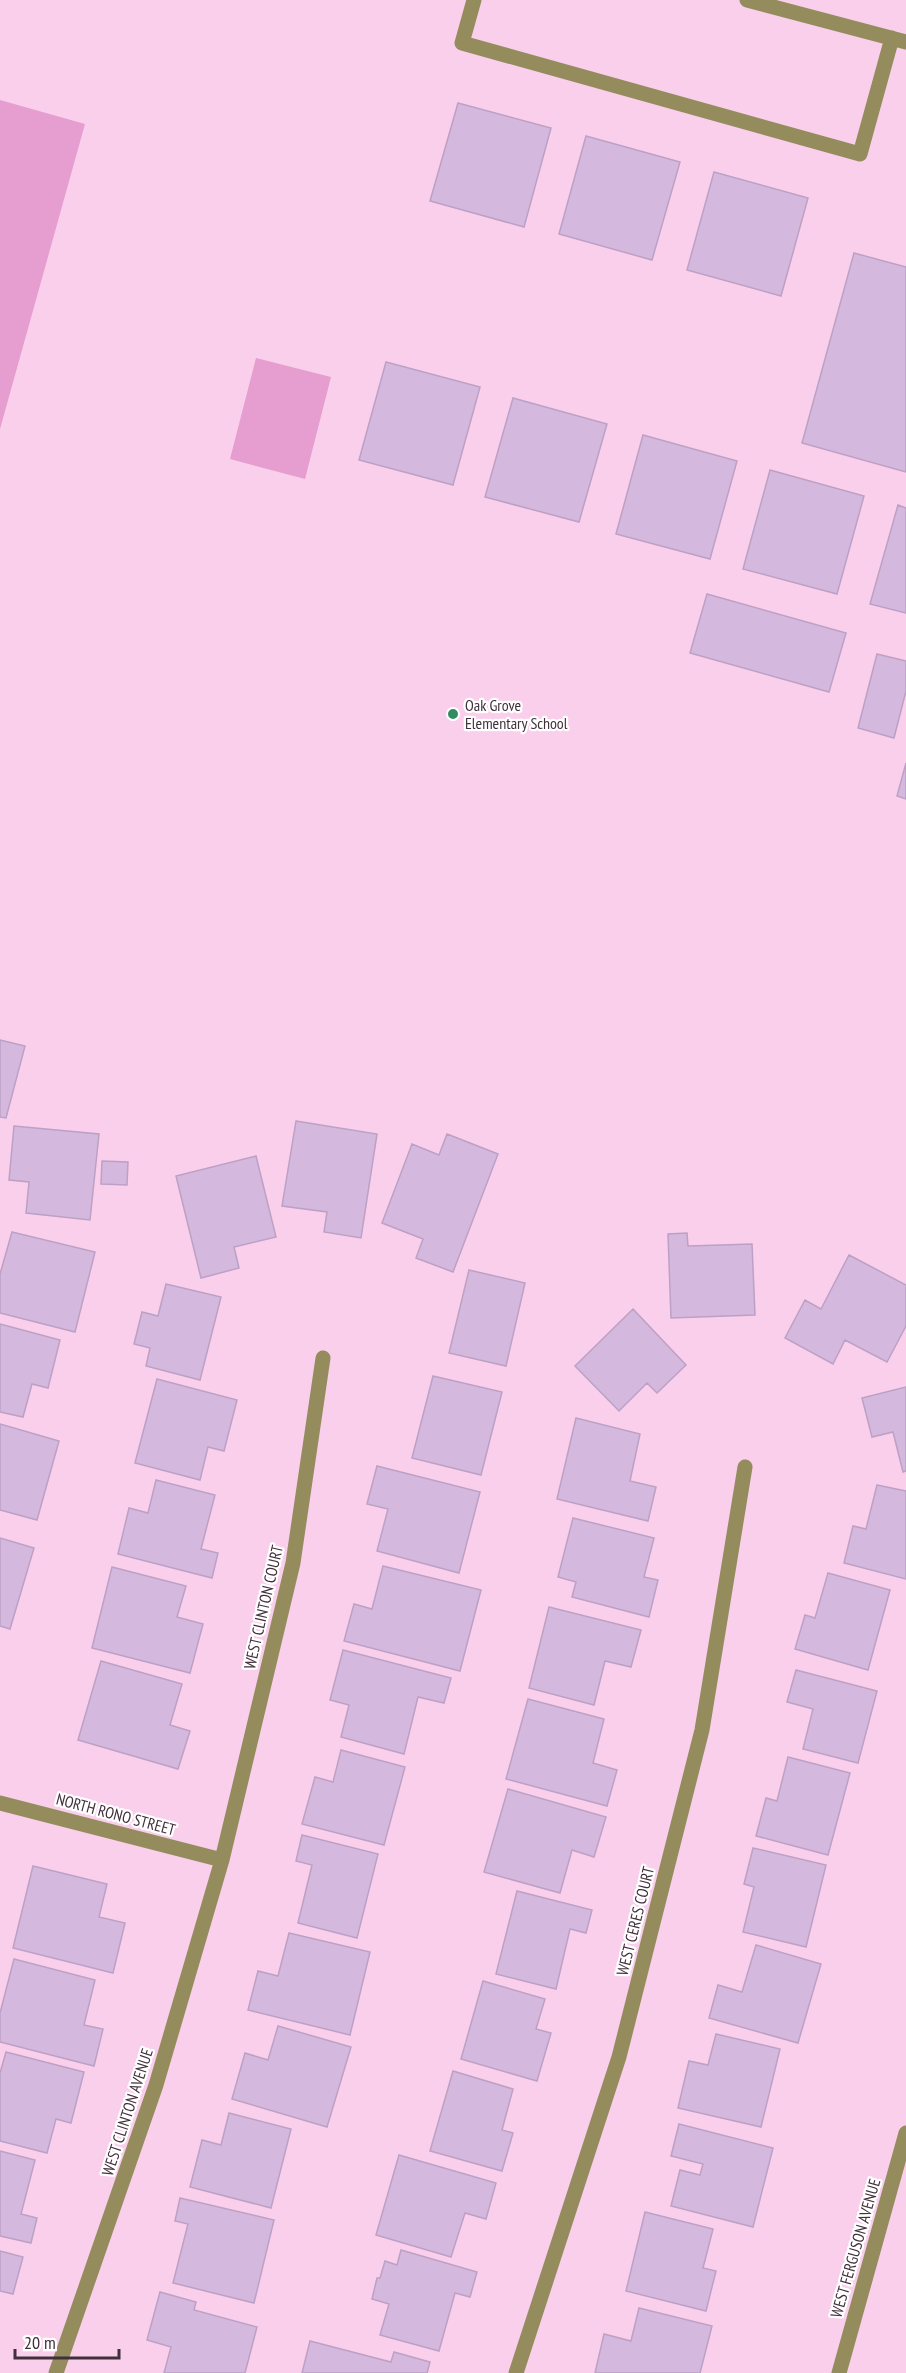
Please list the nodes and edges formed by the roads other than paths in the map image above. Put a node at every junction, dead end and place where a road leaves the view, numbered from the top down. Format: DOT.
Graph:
graph roads {
  1 [pos="474,0"];
  2 [pos="747,0"];
  3 [pos="899,40"];
  4 [pos="323,1358"];
  5 [pos="745,1467"];
  6 [pos="0,1803"];
  7 [pos="222,1860"];
  8 [pos="906,2133"];
  9 [pos="56,2373"];
  10 [pos="516,2373"];
  11 [pos="839,2373"];
  1 -- 3 [label="street"];
  2 -- 3 [label="street"];
  4 -- 7 [label="street, WEST CLINTON COURT"];
  5 -- 10 [label="street, WEST CERES COURT"];
  6 -- 7 [label="street, NORTH RONO STREET"];
  7 -- 9 [label="street, WEST CLINTON AVENUE"];
  8 -- 11 [label="street, WEST FERGUSON AVENUE"];
}
